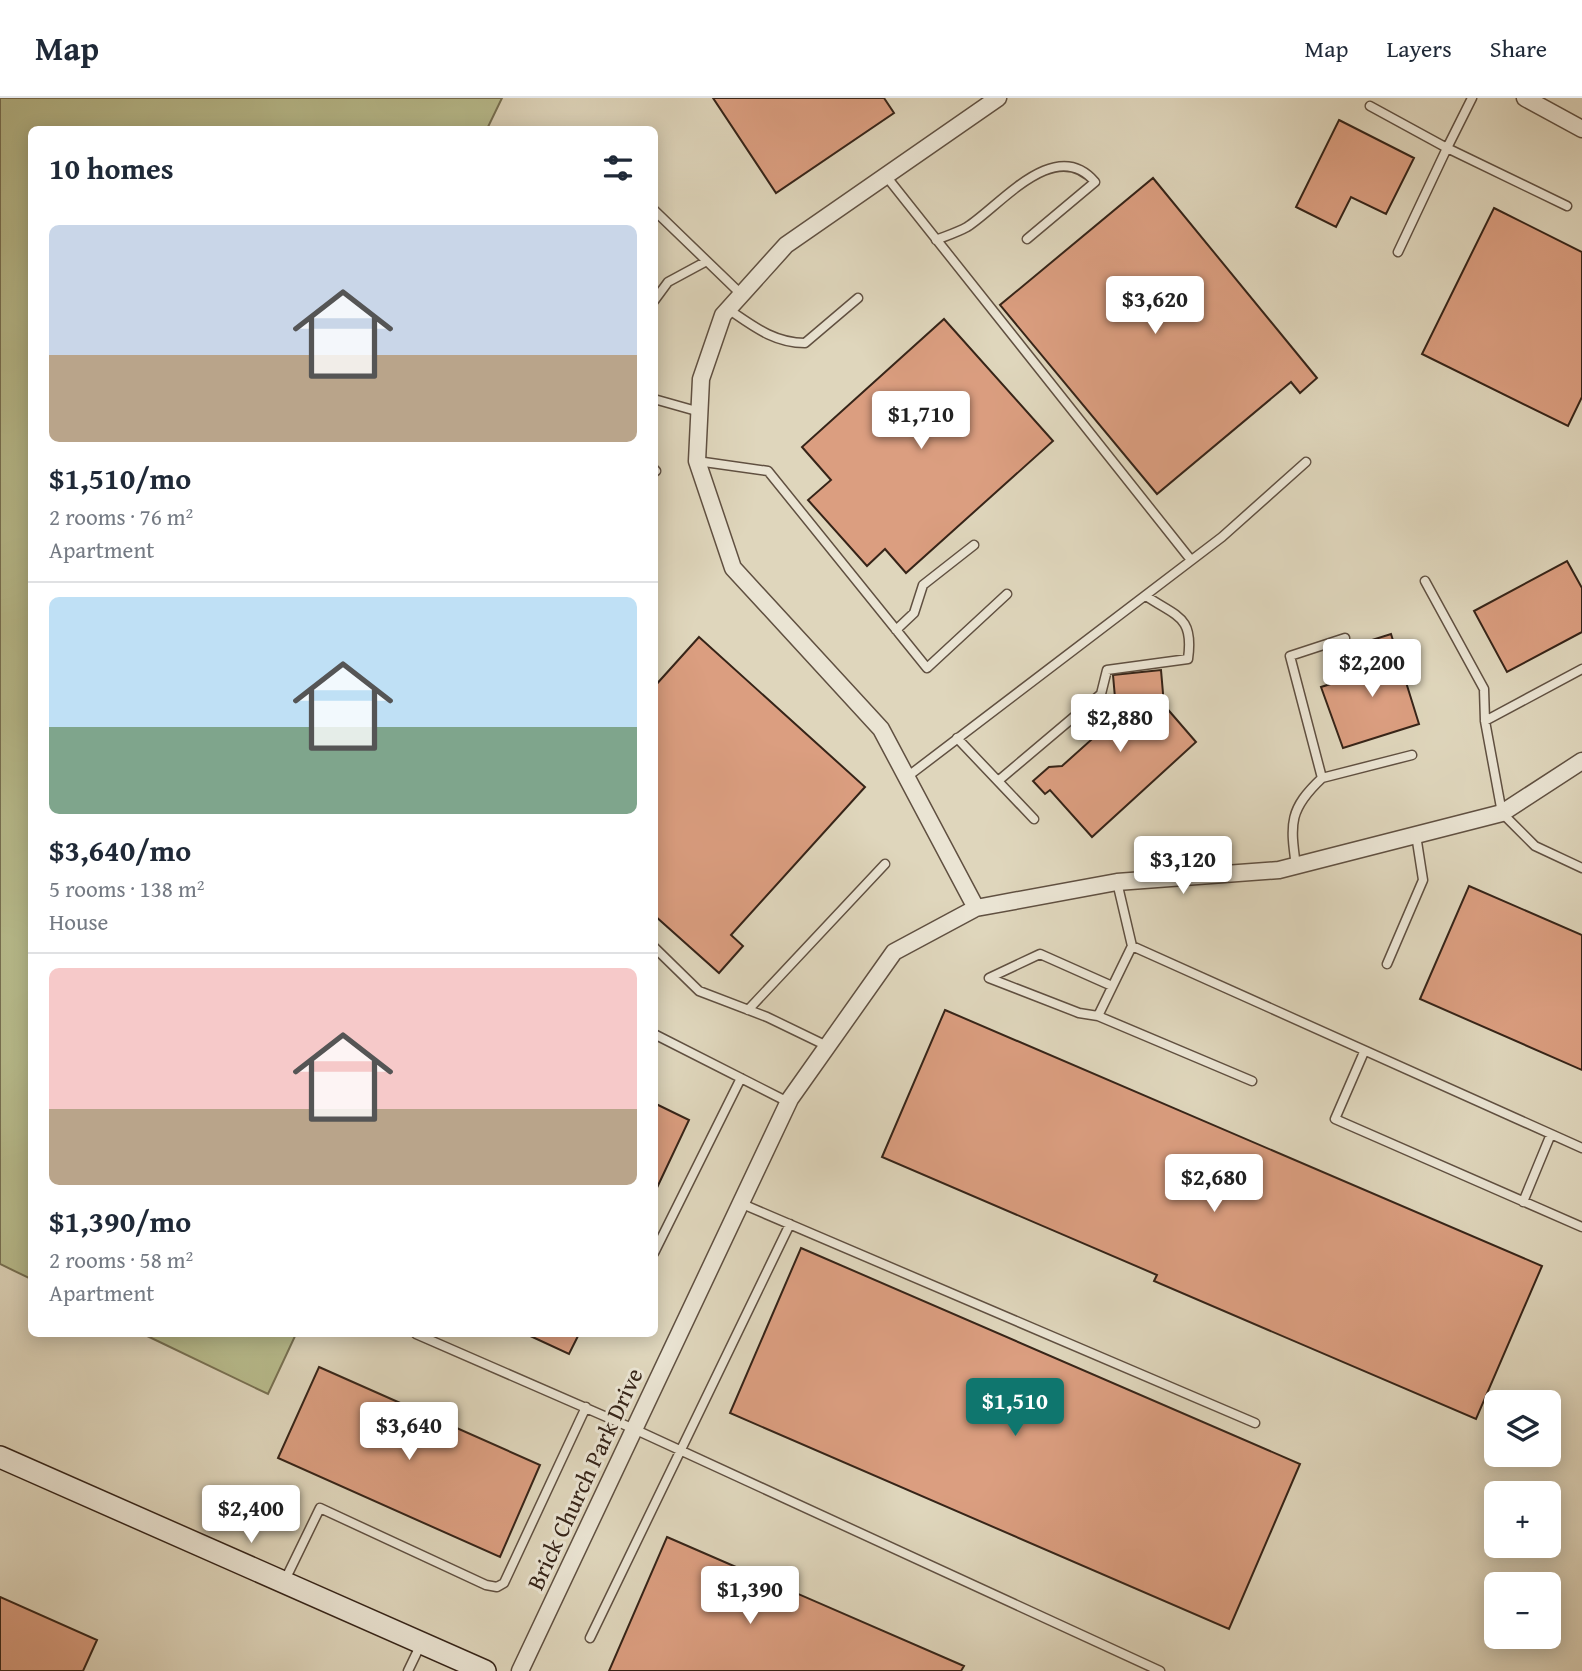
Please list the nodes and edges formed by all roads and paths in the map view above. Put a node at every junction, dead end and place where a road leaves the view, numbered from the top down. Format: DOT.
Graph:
graph roads {
  1 [pos="1472,98"];
  2 [pos="1525,98"];
  3 [pos="991,100"];
  4 [pos="1370,106"];
  5 [pos="1582,129"];
  6 [pos="1447,148"];
  7 [pos="886,176"];
  8 [pos="1567,206"];
  9 [pos="658,214"];
  10 [pos="1027,239"];
  11 [pos="936,240"];
  12 [pos="1398,252"];
  13 [pos="705,262"];
  14 [pos="741,295"];
  15 [pos="658,296"];
  16 [pos="858,298"];
  17 [pos="728,309"];
  18 [pos="658,400"];
  19 [pos="700,412"];
  20 [pos="697,461"];
  21 [pos="1306,462"];
  22 [pos="974,545"];
  23 [pos="1191,561"];
  24 [pos="1425,581"];
  25 [pos="1007,594"];
  26 [pos="1146,596"];
  27 [pos="897,629"];
  28 [pos="1345,638"];
  29 [pos="1582,669"];
  30 [pos="1485,721"];
  31 [pos="957,738"];
  32 [pos="1412,755"];
  33 [pos="1582,761"];
  34 [pos="906,777"];
  35 [pos="1322,778"];
  36 [pos="998,781"];
  37 [pos="1502,813"];
  38 [pos="1034,819"];
  39 [pos="1416,835"];
  40 [pos="885,864"];
  41 [pos="1296,866"];
  42 [pos="1582,868"];
  43 [pos="1117,882"];
  44 [pos="976,908"];
  45 [pos="1132,946"];
  46 [pos="658,951"];
  47 [pos="1387,964"];
  48 [pos="1112,986"];
  49 [pos="748,1010"];
  50 [pos="1098,1016"];
  51 [pos="658,1036"];
  52 [pos="827,1046"];
  53 [pos="1364,1052"];
  54 [pos="741,1078"];
  55 [pos="1252,1081"];
  56 [pos="788,1102"];
  57 [pos="1551,1134"];
  58 [pos="1582,1148"];
  59 [pos="1523,1202"];
  60 [pos="740,1203"];
  61 [pos="790,1224"];
  62 [pos="1582,1227"];
  63 [pos="658,1245"];
  64 [pos="423,1337"];
  65 [pos="586,1407"];
  66 [pos="1255,1423"];
  67 [pos="634,1429"];
  68 [pos="681,1450"];
  69 [pos="0,1457"];
  70 [pos="284,1582"];
  71 [pos="590,1638"];
  72 [pos="421,1643"];
  73 [pos="473,1669"];
  74 [pos="408,1671"];
  75 [pos="520,1671"];
  76 [pos="1160,1671"];
  1 -- 6 [label="lane"];
  2 -- 5 [label="street"];
  3 -- 7 [label="street"];
  4 -- 6 [label="lane"];
  6 -- 8 [label="lane"];
  6 -- 12 [label="lane"];
  7 -- 11 [label="lane"];
  7 -- 14 [label="street"];
  9 -- 13 [label="lane"];
  10 -- 11 [label="lane"];
  11 -- 23 [label="lane"];
  13 -- 14 [label="lane"];
  13 -- 15 [label="lane"];
  14 -- 17 [label="street"];
  16 -- 17 [label="lane"];
  17 -- 19 [label="street"];
  18 -- 19 [label="lane"];
  19 -- 20 [label="street"];
  20 -- 27 [label="lane"];
  20 -- 34 [label="street"];
  21 -- 23 [label="lane"];
  22 -- 27 [label="lane"];
  23 -- 26 [label="lane"];
  24 -- 30 [label="lane"];
  25 -- 27 [label="lane"];
  26 -- 31 [label="lane"];
  26 -- 36 [label="lane"];
  28 -- 35 [label="lane"];
  29 -- 30 [label="lane"];
  30 -- 37 [label="lane"];
  31 -- 34 [label="lane"];
  31 -- 36 [label="lane"];
  32 -- 35 [label="lane"];
  33 -- 37 [label="street, Brick Church Park Drive"];
  34 -- 44 [label="street"];
  35 -- 41 [label="lane"];
  36 -- 38 [label="lane"];
  37 -- 39 [label="street, Brick Church Park Drive"];
  37 -- 42 [label="lane"];
  39 -- 41 [label="street, Brick Church Park Drive"];
  39 -- 47 [label="lane"];
  40 -- 49 [label="lane"];
  41 -- 43 [label="street, Brick Church Park Drive"];
  43 -- 44 [label="street, Brick Church Park Drive"];
  43 -- 45 [label="lane"];
  44 -- 52 [label="street, Brick Church Park Drive"];
  45 -- 48 [label="lane"];
  45 -- 53 [label="lane"];
  46 -- 49 [label="lane"];
  48 -- 50 [label="lane"];
  48 -- 50 [label="lane"];
  49 -- 52 [label="lane"];
  50 -- 55 [label="lane"];
  51 -- 54 [label="lane"];
  52 -- 56 [label="street, Brick Church Park Drive"];
  53 -- 57 [label="lane"];
  53 -- 59 [label="lane"];
  54 -- 56 [label="lane"];
  54 -- 63 [label="lane"];
  56 -- 60 [label="street, Brick Church Park Drive"];
  57 -- 58 [label="lane"];
  57 -- 59 [label="lane"];
  59 -- 62 [label="lane"];
  60 -- 61 [label="lane"];
  60 -- 67 [label="street, Brick Church Park Drive"];
  61 -- 66 [label="lane"];
  61 -- 68 [label="lane"];
  64 -- 65 [label="lane"];
  65 -- 67 [label="lane"];
  65 -- 70 [label="lane"];
  67 -- 68 [label="lane"];
  67 -- 75 [label="street, Brick Church Park Drive"];
  68 -- 71 [label="lane"];
  68 -- 76 [label="lane"];
  69 -- 70 [label="main road"];
  70 -- 72 [label="main road"];
  72 -- 73 [label="main road"];
  72 -- 74 [label="lane"];
}
